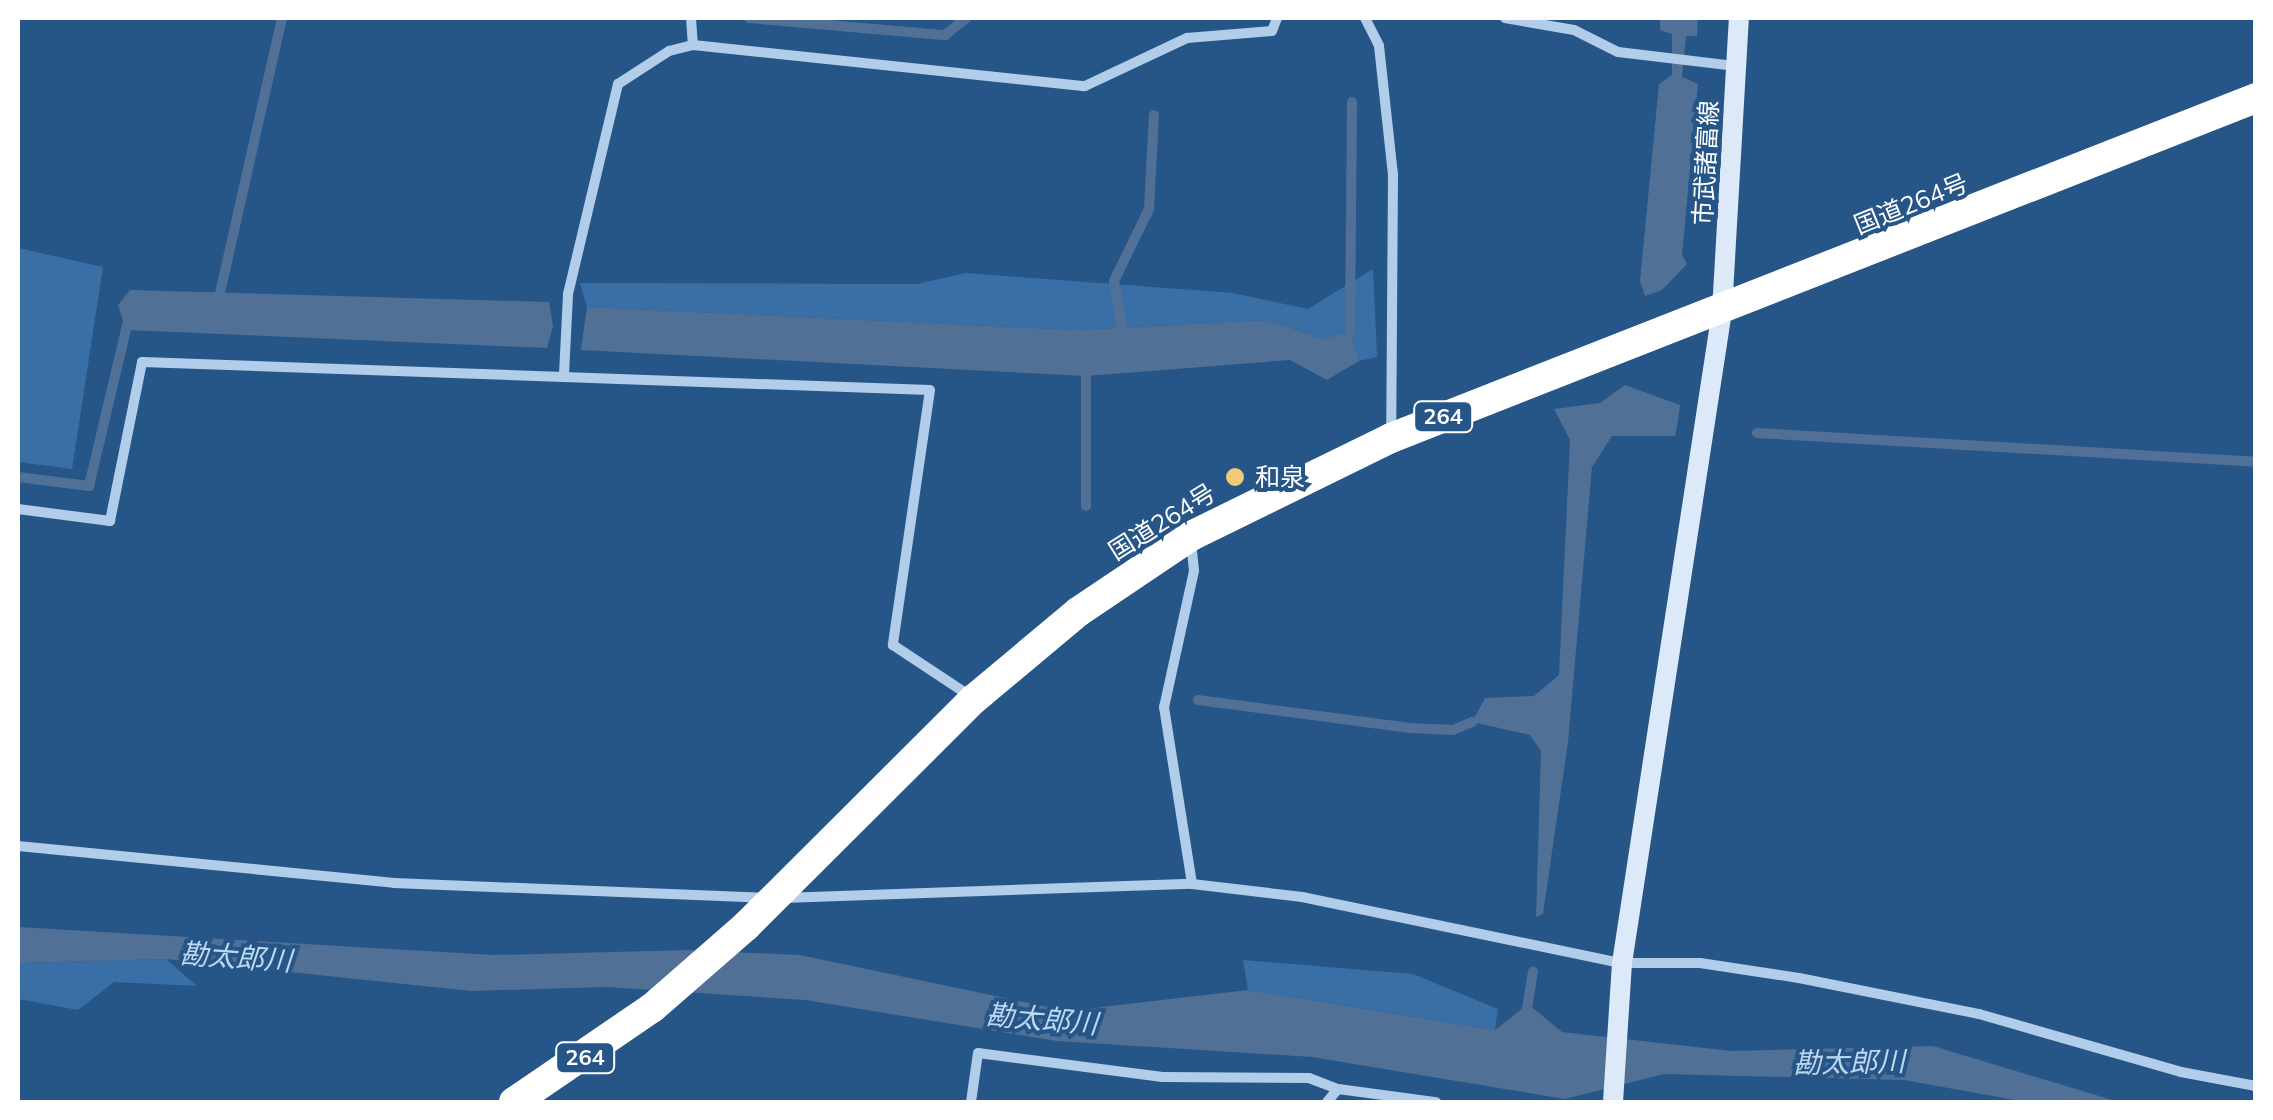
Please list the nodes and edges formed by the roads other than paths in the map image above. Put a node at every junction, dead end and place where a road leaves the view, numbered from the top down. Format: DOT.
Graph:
graph roads {
  1 [pos="691,18"];
  2 [pos="1277,18"];
  3 [pos="1364,18"];
  4 [pos="1505,18"];
  5 [pos="1740,18"];
  6 [pos="692,45"];
  7 [pos="1736,66"];
  8 [pos="2256,98"];
  9 [pos="1722,312"];
  10 [pos="564,374"];
  11 [pos="1391,438"];
  12 [pos="18,508"];
  13 [pos="1191,536"];
  14 [pos="974,699"];
  15 [pos="18,846"];
  16 [pos="1192,884"];
  17 [pos="773,898"];
  18 [pos="1622,963"];
  19 [pos="2256,1086"];
  20 [pos="1338,1089"];
  21 [pos="514,1102"];
  22 [pos="971,1102"];
  23 [pos="1327,1102"];
  24 [pos="1436,1102"];
  25 [pos="1613,1102"];
  1 -- 6 [label="street"];
  2 -- 6 [label="street"];
  3 -- 11 [label="street"];
  4 -- 7 [label="street"];
  5 -- 7 [label="street, 市武諸富線"];
  6 -- 10 [label="street"];
  7 -- 9 [label="street, 市武諸富線"];
  8 -- 9 [label="highway, 国道264号 / 264"];
  9 -- 11 [label="highway, 国道264号 / 264"];
  9 -- 18 [label="street, 市武諸富線"];
  10 -- 12 [label="street"];
  10 -- 14 [label="street"];
  11 -- 13 [label="highway, 国道264号 / 264"];
  13 -- 14 [label="highway, 国道264号 / 264"];
  13 -- 16 [label="street"];
  14 -- 17 [label="highway, 国道264号 / 264"];
  15 -- 17 [label="street"];
  16 -- 17 [label="street"];
  16 -- 18 [label="street"];
  17 -- 21 [label="highway, 国道264号 / 264"];
  18 -- 19 [label="street"];
  18 -- 25 [label="street, 市武諸富線"];
  20 -- 22 [label="street"];
  20 -- 23 [label="street"];
  20 -- 24 [label="street"];
}
